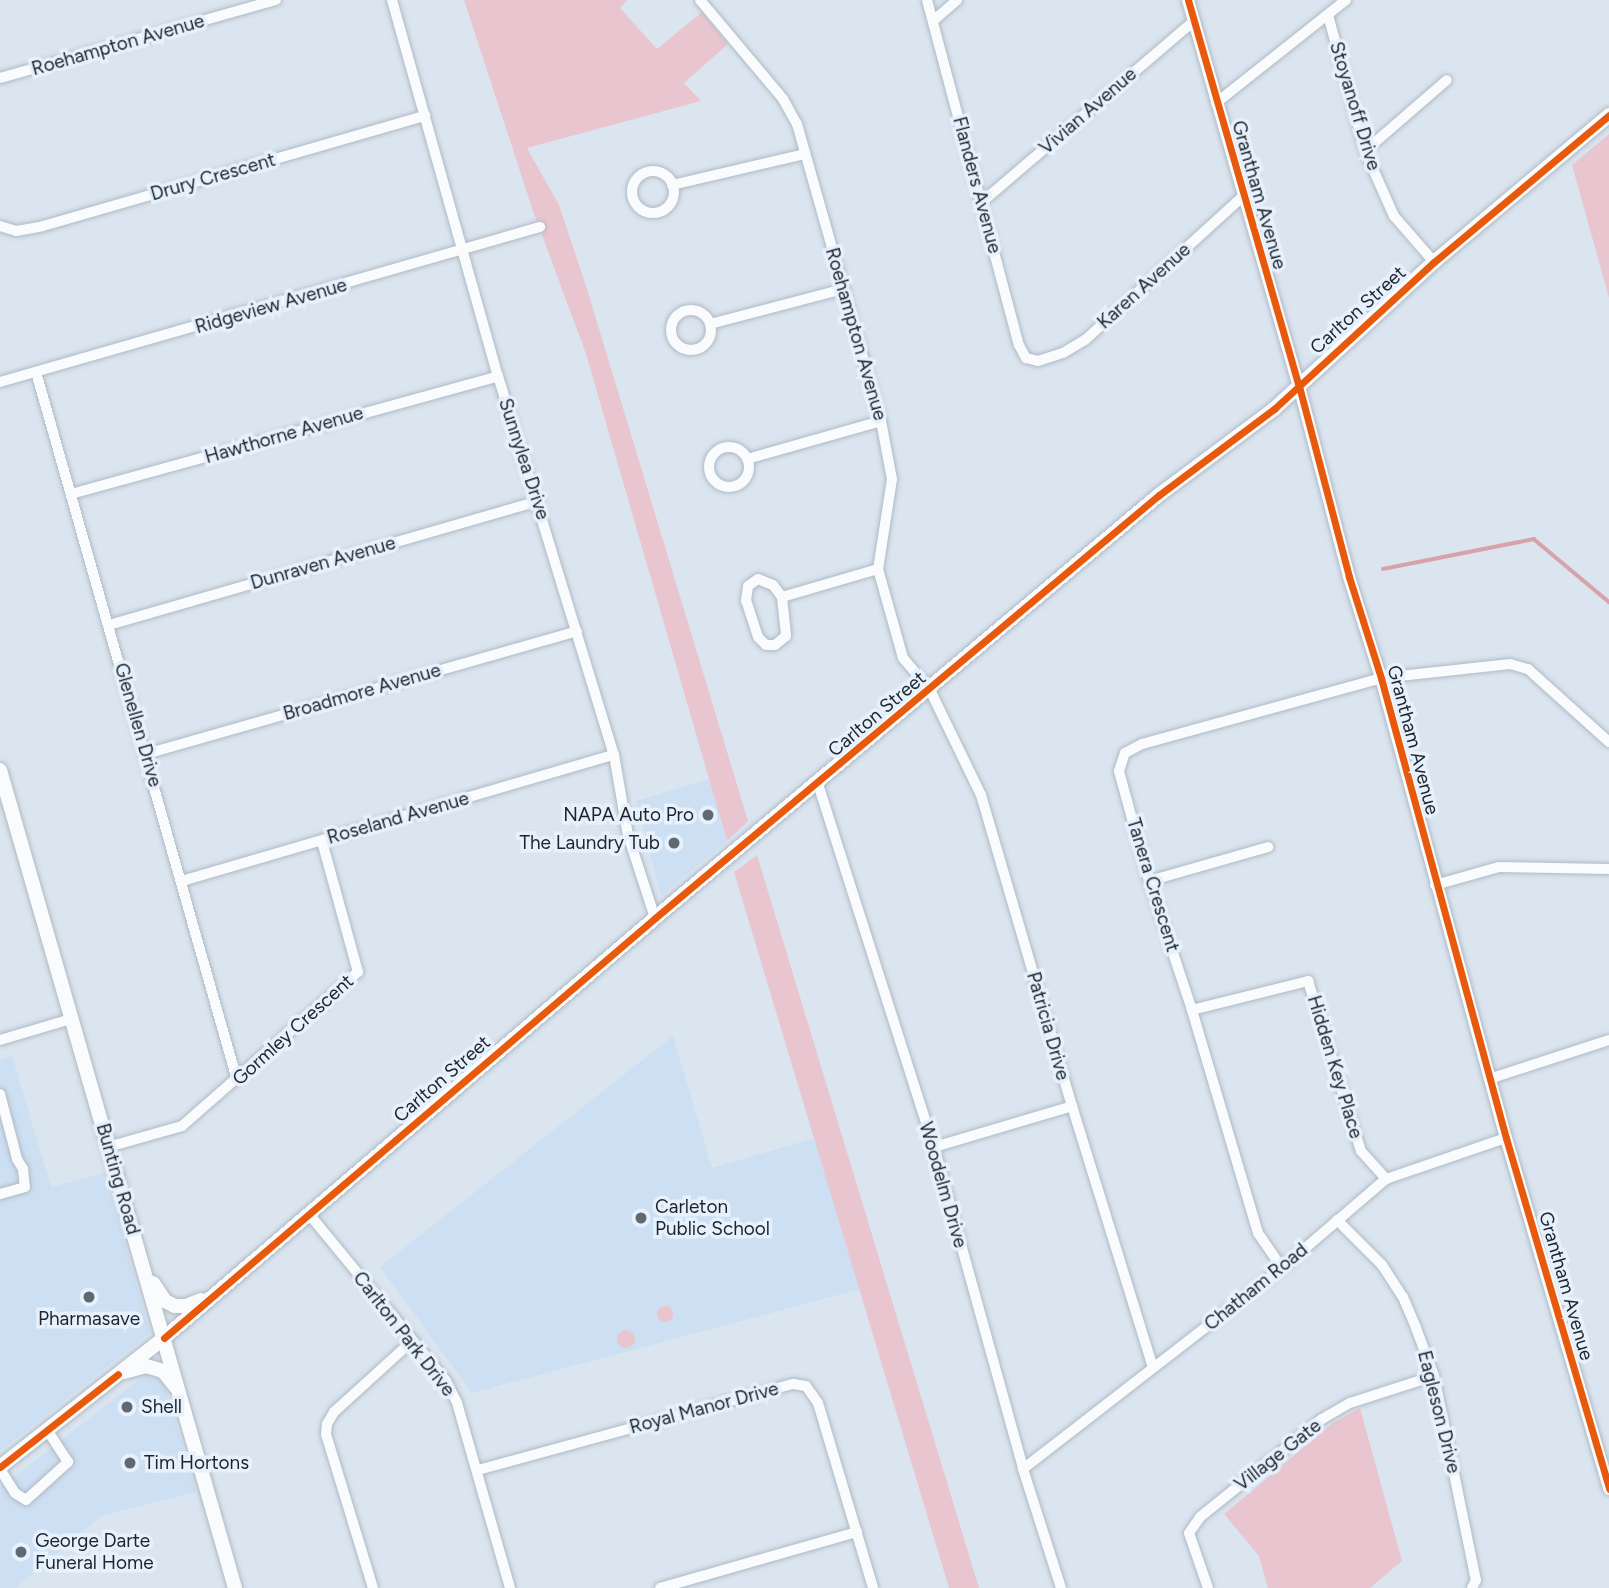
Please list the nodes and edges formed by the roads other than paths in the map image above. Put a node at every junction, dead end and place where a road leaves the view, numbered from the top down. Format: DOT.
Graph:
graph roads {
  1 [pos="276,0"];
  2 [pos="392,0"];
  3 [pos="927,0"];
  4 [pos="957,0"];
  5 [pos="1188,0"];
  6 [pos="1346,0"];
  7 [pos="703,1"];
  8 [pos="1328,15"];
  9 [pos="1194,20"];
  10 [pos="933,21"];
  11 [pos="0,78"];
  12 [pos="1447,80"];
  13 [pos="1216,103"];
  14 [pos="1609,115"];
  15 [pos="425,116"];
  16 [pos="1365,150"];
  17 [pos="805,154"];
  18 [pos="673,185"];
  19 [pos="1242,197"];
  20 [pos="982,202"];
  21 [pos="0,226"];
  22 [pos="540,227"];
  23 [pos="463,251"];
  24 [pos="1434,262"];
  25 [pos="843,289"];
  26 [pos="710,324"];
  27 [pos="1038,360"];
  28 [pos="36,372"];
  29 [pos="498,376"];
  30 [pos="0,382"];
  31 [pos="1299,386"];
  32 [pos="881,421"];
  33 [pos="747,459"];
  34 [pos="71,495"];
  35 [pos="538,501"];
  36 [pos="878,569"];
  37 [pos="782,597"];
  38 [pos="109,625"];
  39 [pos="577,631"];
  40 [pos="1381,678"];
  41 [pos="930,690"];
  42 [pos="1609,742"];
  43 [pos="146,754"];
  44 [pos="614,755"];
  45 [pos="0,769"];
  46 [pos="818,784"];
  47 [pos="322,841"];
  48 [pos="1268,847"];
  49 [pos="1609,869"];
  50 [pos="182,881"];
  51 [pos="1149,881"];
  52 [pos="1435,885"];
  53 [pos="654,918"];
  54 [pos="1192,1010"];
  55 [pos="71,1019"];
  56 [pos="1609,1040"];
  57 [pos="0,1041"];
  58 [pos="1489,1079"];
  59 [pos="237,1080"];
  60 [pos="0,1098"];
  61 [pos="1072,1106"];
  62 [pos="1506,1138"];
  63 [pos="108,1147"];
  64 [pos="934,1147"];
  65 [pos="1386,1179"];
  66 [pos="0,1194"];
  67 [pos="309,1214"];
  68 [pos="1337,1220"];
  69 [pos="1282,1268"];
  70 [pos="145,1271"];
  71 [pos="215,1294"];
  72 [pos="164,1338"];
  73 [pos="412,1341"];
  74 [pos="1153,1367"];
  75 [pos="118,1374"];
  76 [pos="1434,1376"];
  77 [pos="179,1390"];
  78 [pos="47,1430"];
  79 [pos="0,1468"];
  80 [pos="1023,1469"];
  81 [pos="478,1470"];
  82 [pos="1609,1489"];
  83 [pos="857,1532"];
  84 [pos="235,1588"];
  85 [pos="373,1588"];
  86 [pos="510,1588"];
  87 [pos="660,1588"];
  88 [pos="873,1588"];
  89 [pos="1061,1588"];
  90 [pos="1208,1588"];
  91 [pos="1472,1588"];
  1 -- 11 [label="street, Roehampton Avenue"];
  2 -- 15 [label="street, Sunnylea Drive"];
  3 -- 10 [label="street, Flanders Avenue"];
  4 -- 10 [label="street"];
  5 -- 9 [label="street, Grantham Avenue"];
  6 -- 8 [label="street"];
  7 -- 17 [label="street, Roehampton Avenue"];
  8 -- 13 [label="street"];
  8 -- 16 [label="street, Stoyanoff Drive"];
  9 -- 13 [label="street, Grantham Avenue"];
  9 -- 20 [label="street, Vivian Avenue"];
  10 -- 20 [label="street, Flanders Avenue"];
  12 -- 16 [label="street"];
  13 -- 19 [label="street, Grantham Avenue"];
  14 -- 24 [label="main road, Carlton Street"];
  15 -- 21 [label="street, Drury Crescent"];
  15 -- 23 [label="street, Sunnylea Drive"];
  16 -- 24 [label="street, Stoyanoff Drive"];
  17 -- 18 [label="street"];
  17 -- 25 [label="street, Roehampton Avenue"];
  19 -- 27 [label="street, Karen Avenue"];
  19 -- 31 [label="street, Grantham Avenue"];
  20 -- 27 [label="street, Flanders Avenue"];
  22 -- 23 [label="street, Ridgeview Avenue"];
  23 -- 28 [label="street, Ridgeview Avenue"];
  23 -- 29 [label="street, Sunnylea Drive"];
  24 -- 31 [label="main road, Carlton Street"];
  25 -- 26 [label="street"];
  25 -- 32 [label="street, Roehampton Avenue"];
  28 -- 30 [label="street, Ridgeview Avenue"];
  28 -- 34 [label="street, Glenellen Drive"];
  29 -- 34 [label="street, Hawthorne Avenue"];
  29 -- 35 [label="street, Sunnylea Drive"];
  31 -- 40 [label="street, Grantham Avenue"];
  31 -- 41 [label="main road, Carlton Street"];
  32 -- 33 [label="street"];
  32 -- 36 [label="street, Roehampton Avenue"];
  34 -- 38 [label="street, Glenellen Drive"];
  35 -- 38 [label="street, Dunraven Avenue"];
  35 -- 39 [label="street, Sunnylea Drive"];
  36 -- 37 [label="street"];
  36 -- 41 [label="street, Roehampton Avenue"];
  37 -- 37 [label="street"];
  38 -- 43 [label="street, Glenellen Drive"];
  39 -- 43 [label="street, Broadmore Avenue"];
  39 -- 44 [label="street, Sunnylea Drive"];
  40 -- 42 [label="street"];
  40 -- 51 [label="street, Tanera Crescent"];
  40 -- 52 [label="street, Grantham Avenue"];
  41 -- 46 [label="main road, Carlton Street"];
  41 -- 61 [label="street, Patricia Drive"];
  43 -- 50 [label="street, Glenellen Drive"];
  44 -- 47 [label="street, Roseland Avenue"];
  44 -- 53 [label="street, Sunnylea Drive"];
  45 -- 55 [label="main road, Bunting Road"];
  46 -- 53 [label="main road, Carlton Street"];
  46 -- 64 [label="street, Woodelm Drive"];
  47 -- 50 [label="street, Roseland Avenue"];
  47 -- 59 [label="street, Gormley Crescent"];
  48 -- 51 [label="street"];
  49 -- 52 [label="street"];
  50 -- 59 [label="street, Glenellen Drive"];
  51 -- 54 [label="street, Tanera Crescent"];
  52 -- 58 [label="street, Grantham Avenue"];
  53 -- 67 [label="main road, Carlton Street"];
  54 -- 65 [label="street, Hidden Key Place"];
  54 -- 69 [label="street, Tanera Crescent"];
  55 -- 57 [label="street"];
  55 -- 63 [label="main road, Bunting Road"];
  56 -- 58 [label="street"];
  58 -- 62 [label="street, Grantham Avenue"];
  59 -- 63 [label="street, Gormley Crescent"];
  60 -- 66 [label="street"];
  61 -- 64 [label="street"];
  61 -- 74 [label="street, Patricia Drive"];
  62 -- 65 [label="street, Chatham Road"];
  62 -- 82 [label="street, Grantham Avenue"];
  63 -- 70 [label="main road, Bunting Road"];
  64 -- 80 [label="street, Woodelm Drive"];
  65 -- 68 [label="street, Chatham Road"];
  67 -- 71 [label="main road, Carlton Street"];
  67 -- 73 [label="street, Carlton Park Drive"];
  68 -- 69 [label="street, Chatham Road"];
  68 -- 76 [label="street, Eagleson Drive"];
  69 -- 74 [label="street, Chatham Road"];
  70 -- 71 [label="main road"];
  70 -- 72 [label="main road, Bunting Road"];
  71 -- 72 [label="main road, Carlton Street"];
  72 -- 75 [label="main road, Carlton Street"];
  72 -- 77 [label="main road, Bunting Road"];
  73 -- 81 [label="street, Carlton Park Drive"];
  73 -- 85 [label="street"];
  74 -- 80 [label="street, Chatham Road"];
  75 -- 77 [label="main road"];
  75 -- 78 [label="main road, Carlton Street"];
  76 -- 90 [label="street, Village Gate"];
  76 -- 91 [label="street, Eagleson Drive"];
  77 -- 84 [label="main road, Bunting Road"];
  78 -- 79 [label="main road, Carlton Street"];
  78 -- 79 [label="street"];
  80 -- 89 [label="street, Woodelm Drive"];
  81 -- 83 [label="street, Royal Manor Drive"];
  81 -- 86 [label="street, Carlton Park Drive"];
  83 -- 87 [label="street"];
  83 -- 88 [label="street, Royal Manor Drive"];
}
